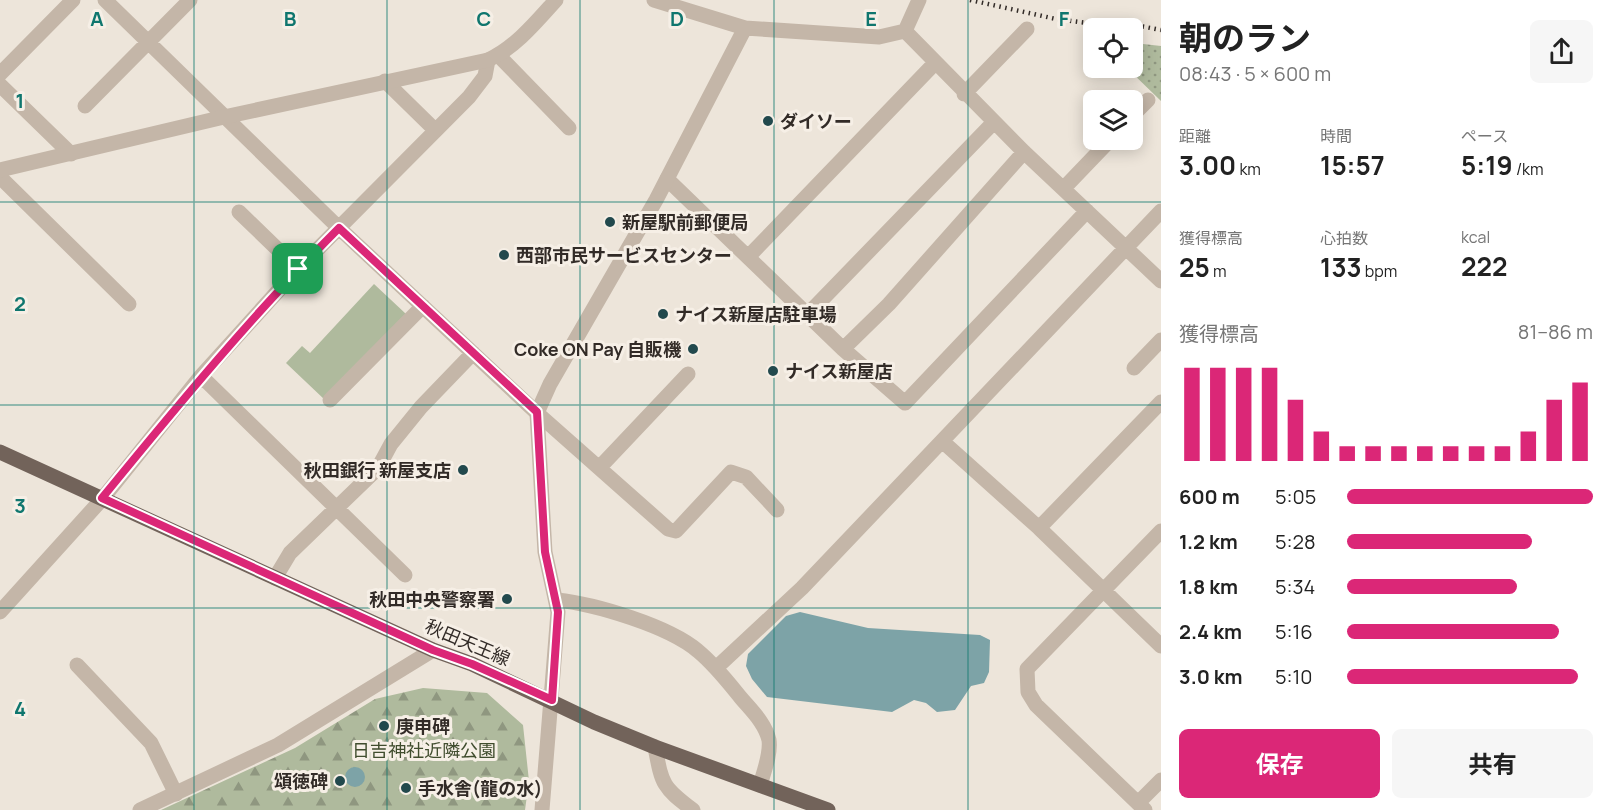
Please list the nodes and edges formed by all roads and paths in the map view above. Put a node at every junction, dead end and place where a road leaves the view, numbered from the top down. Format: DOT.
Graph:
graph roads {
  1 [pos="73,0"];
  2 [pos="105,0"];
  3 [pos="190,0"];
  4 [pos="556,0"];
  5 [pos="654,0"];
  6 [pos="919,0"];
  7 [pos="745,28"];
  8 [pos="1027,29"];
  9 [pos="904,32"];
  10 [pos="147,42"];
  11 [pos="493,57"];
  12 [pos="934,63"];
  13 [pos="0,74"];
  14 [pos="385,81"];
  15 [pos="0,85"];
  16 [pos="964,94"];
  17 [pos="1148,99"];
  18 [pos="1143,104"];
  19 [pos="85,106"];
  20 [pos="224,117"];
  21 [pos="994,122"];
  22 [pos="569,128"];
  23 [pos="434,129"];
  24 [pos="1100,150"];
  25 [pos="1024,152"];
  26 [pos="72,154"];
  27 [pos="0,170"];
  28 [pos="0,177"];
  29 [pos="667,179"];
  30 [pos="1064,188"];
  31 [pos="1087,211"];
  32 [pos="239,212"];
  33 [pos="1161,212"];
  34 [pos="339,228"];
  35 [pos="1125,248"];
  36 [pos="749,256"];
  37 [pos="298,269"];
  38 [pos="1161,281"];
  39 [pos="129,304"];
  40 [pos="423,306"];
  41 [pos="808,314"];
  42 [pos="1161,340"];
  43 [pos="843,349"];
  44 [pos="473,353"];
  45 [pos="1134,368"];
  46 [pos="688,374"];
  47 [pos="201,376"];
  48 [pos="330,400"];
  49 [pos="1161,402"];
  50 [pos="537,412"];
  51 [pos="942,441"];
  52 [pos="0,452"];
  53 [pos="600,467"];
  54 [pos="102,498"];
  55 [pos="337,507"];
  56 [pos="777,510"];
  57 [pos="1039,528"];
  58 [pos="1161,531"];
  59 [pos="405,575"];
  60 [pos="275,578"];
  61 [pos="1103,592"];
  62 [pos="557,600"];
  63 [pos="0,612"];
  64 [pos="1161,646"];
  65 [pos="433,650"];
  66 [pos="77,665"];
  67 [pos="716,668"];
  68 [pos="552,700"];
  69 [pos="656,747"];
  70 [pos="1161,780"];
  71 [pos="760,785"];
  72 [pos="176,794"];
  73 [pos="1142,807"];
  74 [pos="140,810"];
  75 [pos="542,810"];
  76 [pos="693,810"];
  77 [pos="828,810"];
  1 -- 13 [label="street"];
  2 -- 10 [label="street"];
  3 -- 10 [label="street"];
  4 -- 11 [label="street"];
  5 -- 7 [label="street"];
  6 -- 9 [label="street"];
  7 -- 9 [label="street"];
  7 -- 29 [label="street"];
  8 -- 16 [label="street"];
  9 -- 12 [label="street"];
  10 -- 19 [label="street"];
  10 -- 20 [label="street"];
  11 -- 14 [label="street"];
  11 -- 22 [label="street"];
  11 -- 23 [label="street"];
  12 -- 16 [label="street"];
  12 -- 36 [label="street"];
  14 -- 20 [label="street"];
  14 -- 23 [label="street"];
  15 -- 26 [label="street"];
  16 -- 21 [label="street"];
  17 -- 18 [label="street"];
  20 -- 26 [label="street"];
  20 -- 34 [label="street"];
  21 -- 25 [label="street"];
  21 -- 41 [label="street"];
  23 -- 34 [label="street"];
  24 -- 30 [label="street"];
  25 -- 30 [label="street"];
  25 -- 43 [label="street"];
  26 -- 27 [label="street"];
  28 -- 39 [label="street"];
  29 -- 36 [label="street"];
  29 -- 50 [label="street"];
  30 -- 31 [label="street"];
  31 -- 35 [label="street"];
  31 -- 43 [label="street"];
  32 -- 37 [label="street"];
  33 -- 35 [label="street"];
  34 -- 37 [label="street"];
  34 -- 40 [label="street"];
  35 -- 38 [label="street"];
  35 -- 51 [label="street"];
  36 -- 41 [label="street"];
  37 -- 47 [label="street"];
  40 -- 44 [label="street"];
  40 -- 48 [label="street"];
  41 -- 43 [label="street"];
  42 -- 45 [label="street"];
  44 -- 50 [label="street"];
  44 -- 55 [label="street"];
  46 -- 53 [label="street"];
  47 -- 54 [label="street"];
  47 -- 55 [label="street"];
  49 -- 57 [label="street"];
  50 -- 53 [label="street"];
  50 -- 62 [label="street"];
  51 -- 57 [label="street"];
  51 -- 67 [label="street"];
  52 -- 54 [label="main road, 秋田天王線"];
  53 -- 56 [label="street"];
  54 -- 60 [label="main road, 秋田天王線"];
  54 -- 63 [label="street"];
  55 -- 59 [label="street"];
  55 -- 60 [label="street"];
  57 -- 61 [label="street"];
  58 -- 61 [label="street"];
  60 -- 65 [label="main road, 秋田天王線"];
  61 -- 64 [label="street"];
  61 -- 73 [label="street"];
  62 -- 67 [label="street"];
  62 -- 68 [label="street"];
  65 -- 68 [label="main road, 秋田天王線"];
  65 -- 72 [label="street"];
  66 -- 72 [label="street"];
  67 -- 71 [label="street"];
  68 -- 69 [label="main road, 秋田天王線"];
  68 -- 75 [label="street"];
  69 -- 71 [label="main road, 秋田天王線"];
  69 -- 76 [label="street"];
  70 -- 73 [label="street"];
  71 -- 77 [label="main road, 秋田天王線"];
  72 -- 74 [label="street"];
}
